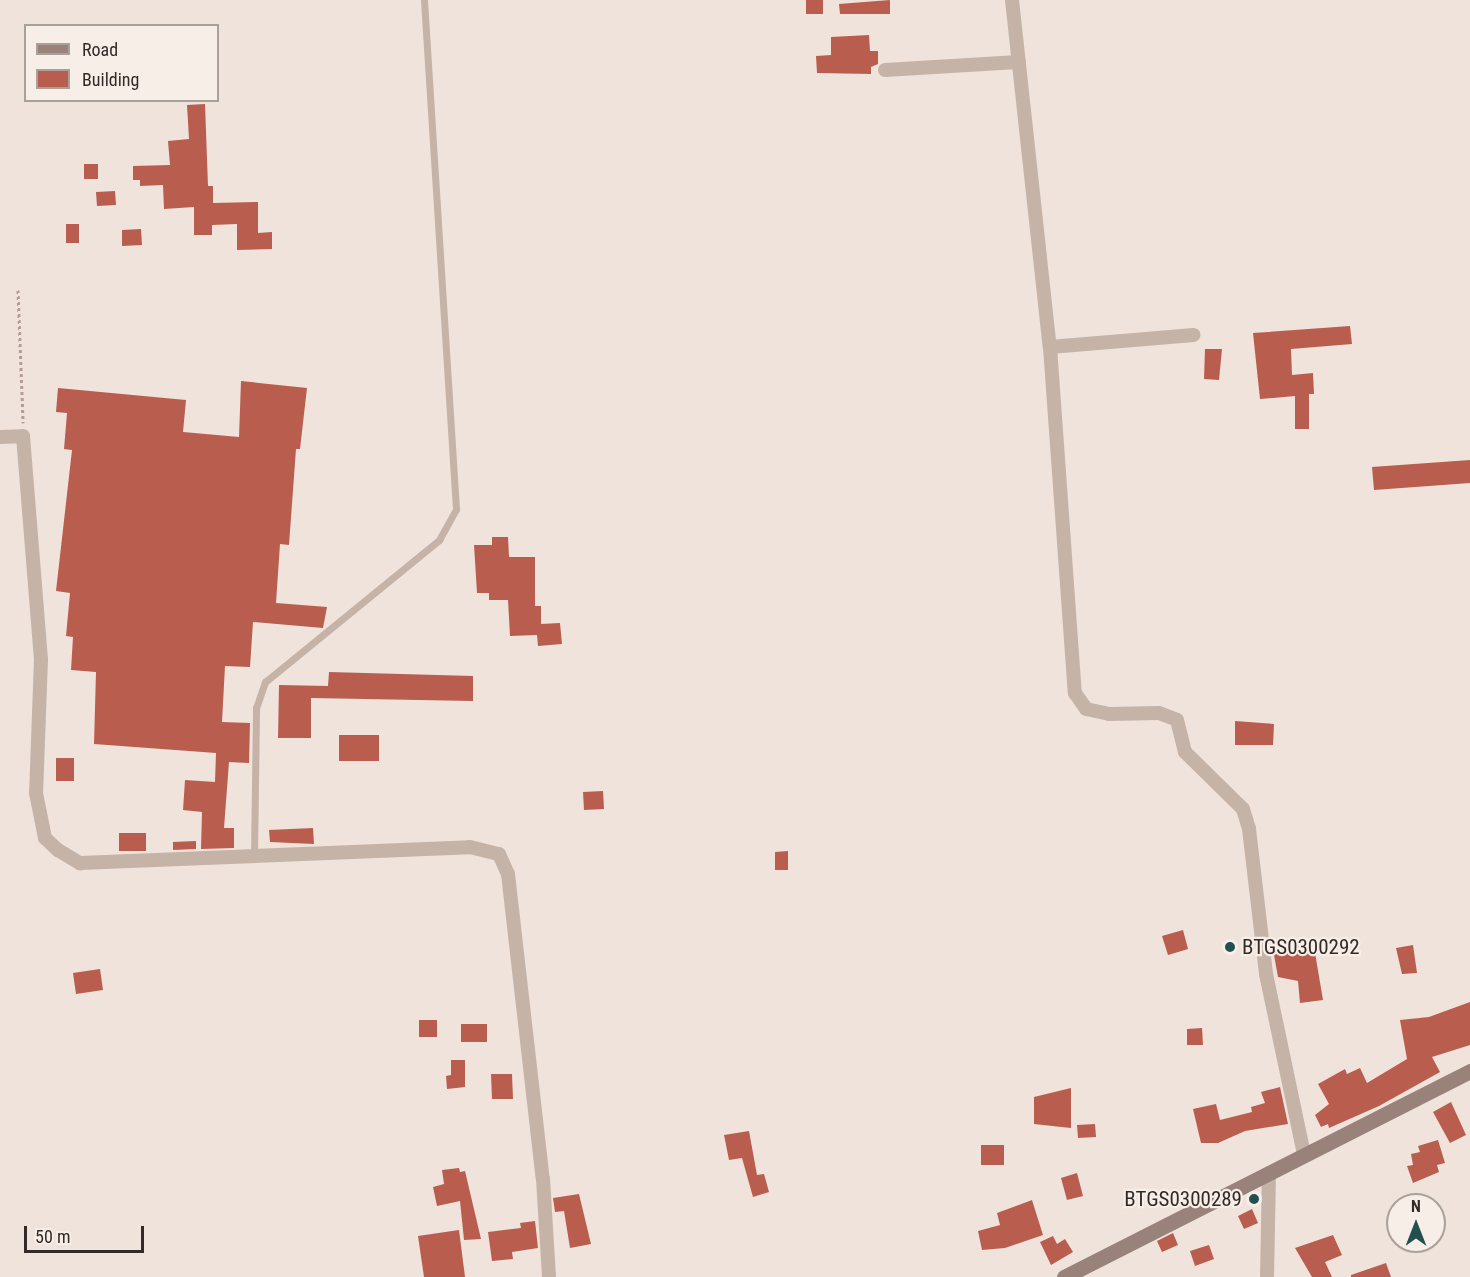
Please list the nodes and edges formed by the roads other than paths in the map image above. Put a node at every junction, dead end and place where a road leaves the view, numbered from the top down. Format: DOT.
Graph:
graph roads {
  1 [pos="424,0"];
  2 [pos="1012,0"];
  3 [pos="1019,62"];
  4 [pos="885,70"];
  5 [pos="1194,335"];
  6 [pos="1050,347"];
  7 [pos="0,437"];
  8 [pos="254,856"];
  9 [pos="1470,1071"];
  10 [pos="1304,1155"];
  11 [pos="1269,1173"];
  12 [pos="549,1277"];
  13 [pos="1064,1277"];
  14 [pos="1267,1277"];
  1 -- 8 [label="lane"];
  2 -- 3 [label="street"];
  3 -- 4 [label="street"];
  3 -- 6 [label="street"];
  5 -- 6 [label="street"];
  6 -- 10 [label="street"];
  7 -- 8 [label="street"];
  8 -- 12 [label="street"];
  9 -- 10 [label="main road"];
  10 -- 11 [label="main road"];
  11 -- 13 [label="main road"];
  11 -- 14 [label="street"];
}
